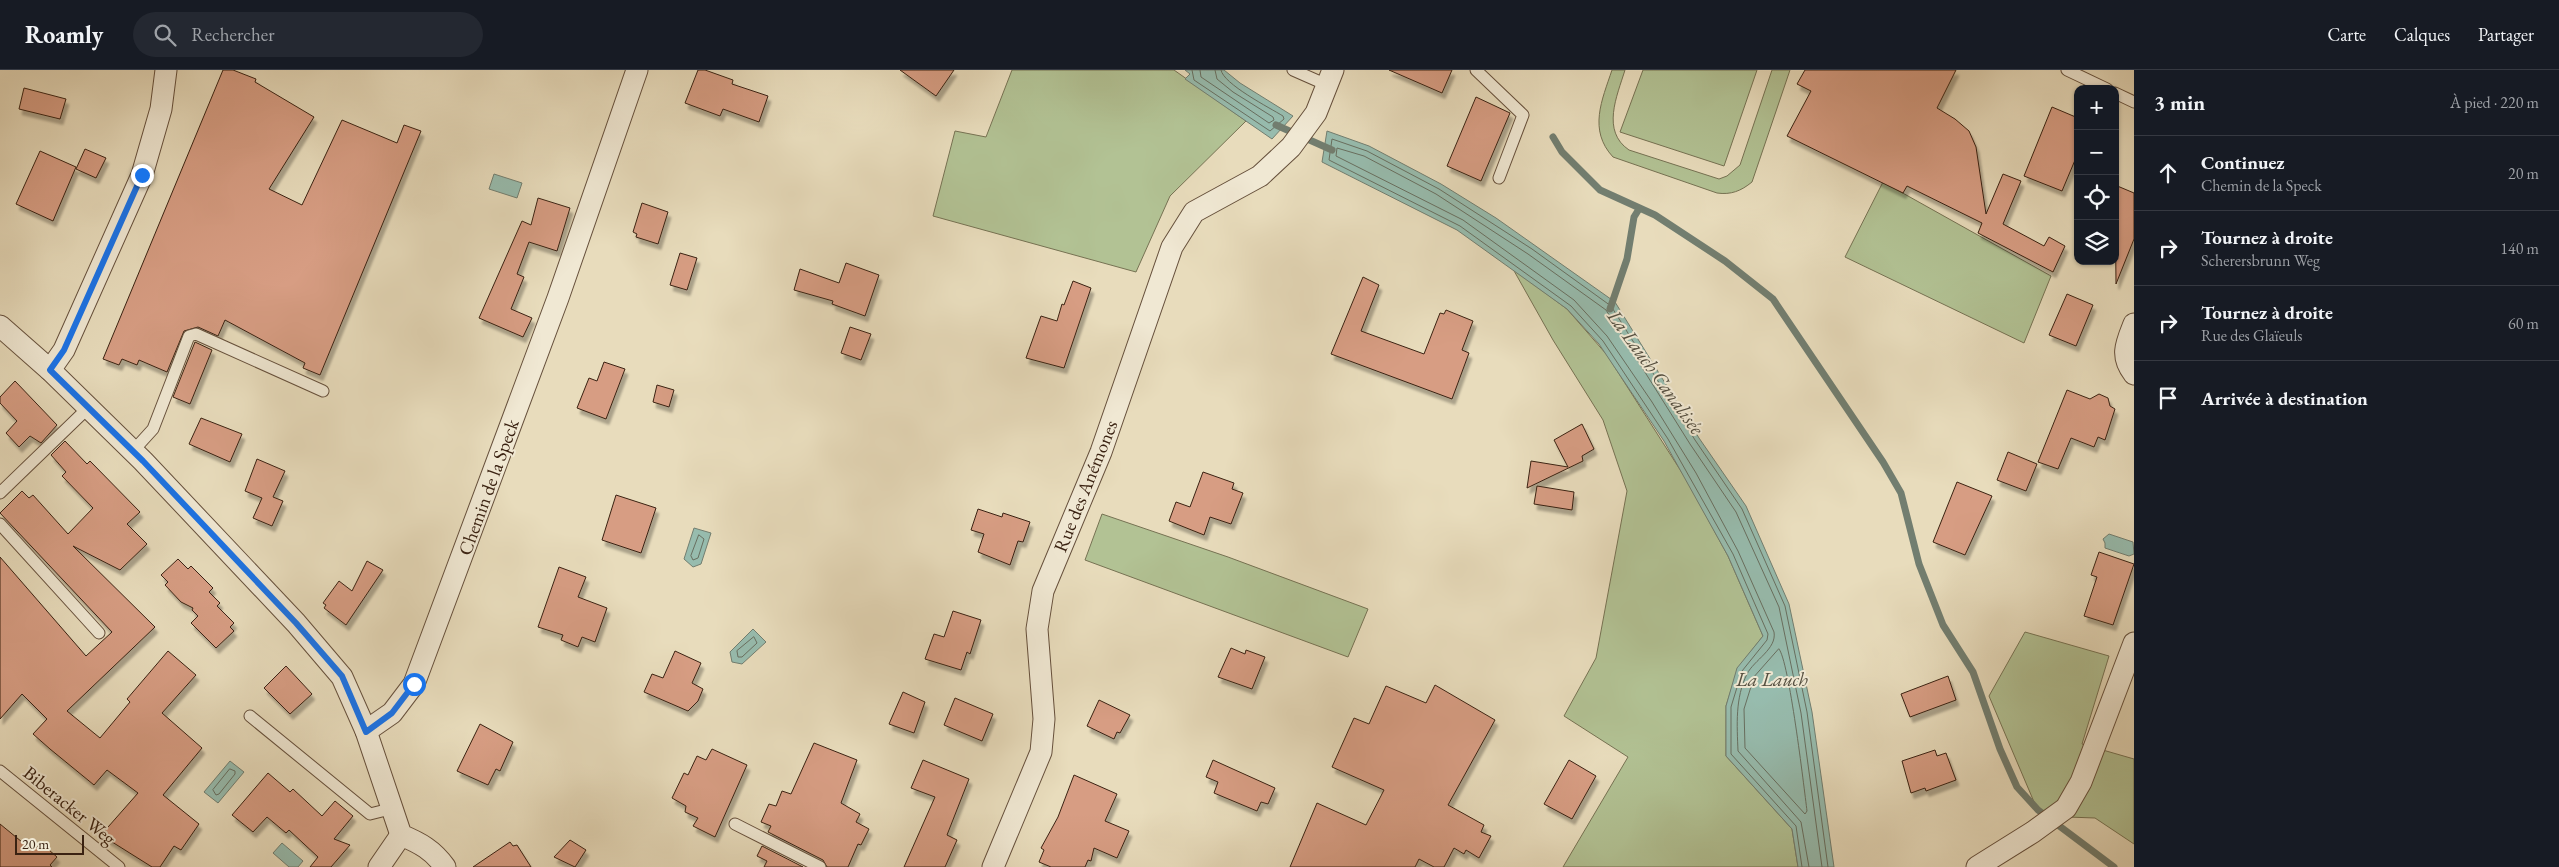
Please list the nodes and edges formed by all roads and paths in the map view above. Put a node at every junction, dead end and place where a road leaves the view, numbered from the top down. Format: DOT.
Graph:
graph roads {
  1 [pos="166,70"];
  2 [pos="637,70"];
  3 [pos="1293,70"];
  4 [pos="1476,70"];
  5 [pos="2067,70"];
  6 [pos="1330,78"];
  7 [pos="2099,85"];
  8 [pos="2119,95"];
  9 [pos="2134,102"];
  10 [pos="1499,178"];
  11 [pos="2134,324"];
  12 [pos="0,326"];
  13 [pos="50,370"];
  14 [pos="2134,374"];
  15 [pos="323,390"];
  16 [pos="88,408"];
  17 [pos="133,451"];
  18 [pos="0,493"];
  19 [pos="0,524"];
  20 [pos="99,633"];
  21 [pos="2134,643"];
  22 [pos="250,716"];
  23 [pos="366,732"];
  24 [pos="0,771"];
  25 [pos="394,808"];
  26 [pos="735,824"];
  27 [pos="401,835"];
  28 [pos="118,867"];
  29 [pos="379,867"];
  30 [pos="445,867"];
  31 [pos="820,867"];
  32 [pos="993,867"];
  33 [pos="1977,867"];
  1 -- 13 [label="street"];
  2 -- 23 [label="street, Chemin de la Speck"];
  3 -- 6 [label="lane"];
  4 -- 10 [label="lane"];
  5 -- 7 [label="lane"];
  6 -- 32 [label="street, Rue des Anémones"];
  8 -- 9 [label="lane"];
  11 -- 14 [label="street"];
  12 -- 13 [label="street"];
  13 -- 16 [label="street"];
  15 -- 17 [label="lane"];
  16 -- 17 [label="street"];
  16 -- 18 [label="lane"];
  17 -- 23 [label="street"];
  19 -- 20 [label="lane"];
  21 -- 33 [label="street"];
  22 -- 25 [label="lane"];
  23 -- 25 [label="street"];
  24 -- 28 [label="lane, Biberacker Weg"];
  25 -- 27 [label="street"];
  26 -- 31 [label="lane"];
  27 -- 29 [label="street"];
  27 -- 30 [label="street"];
}
